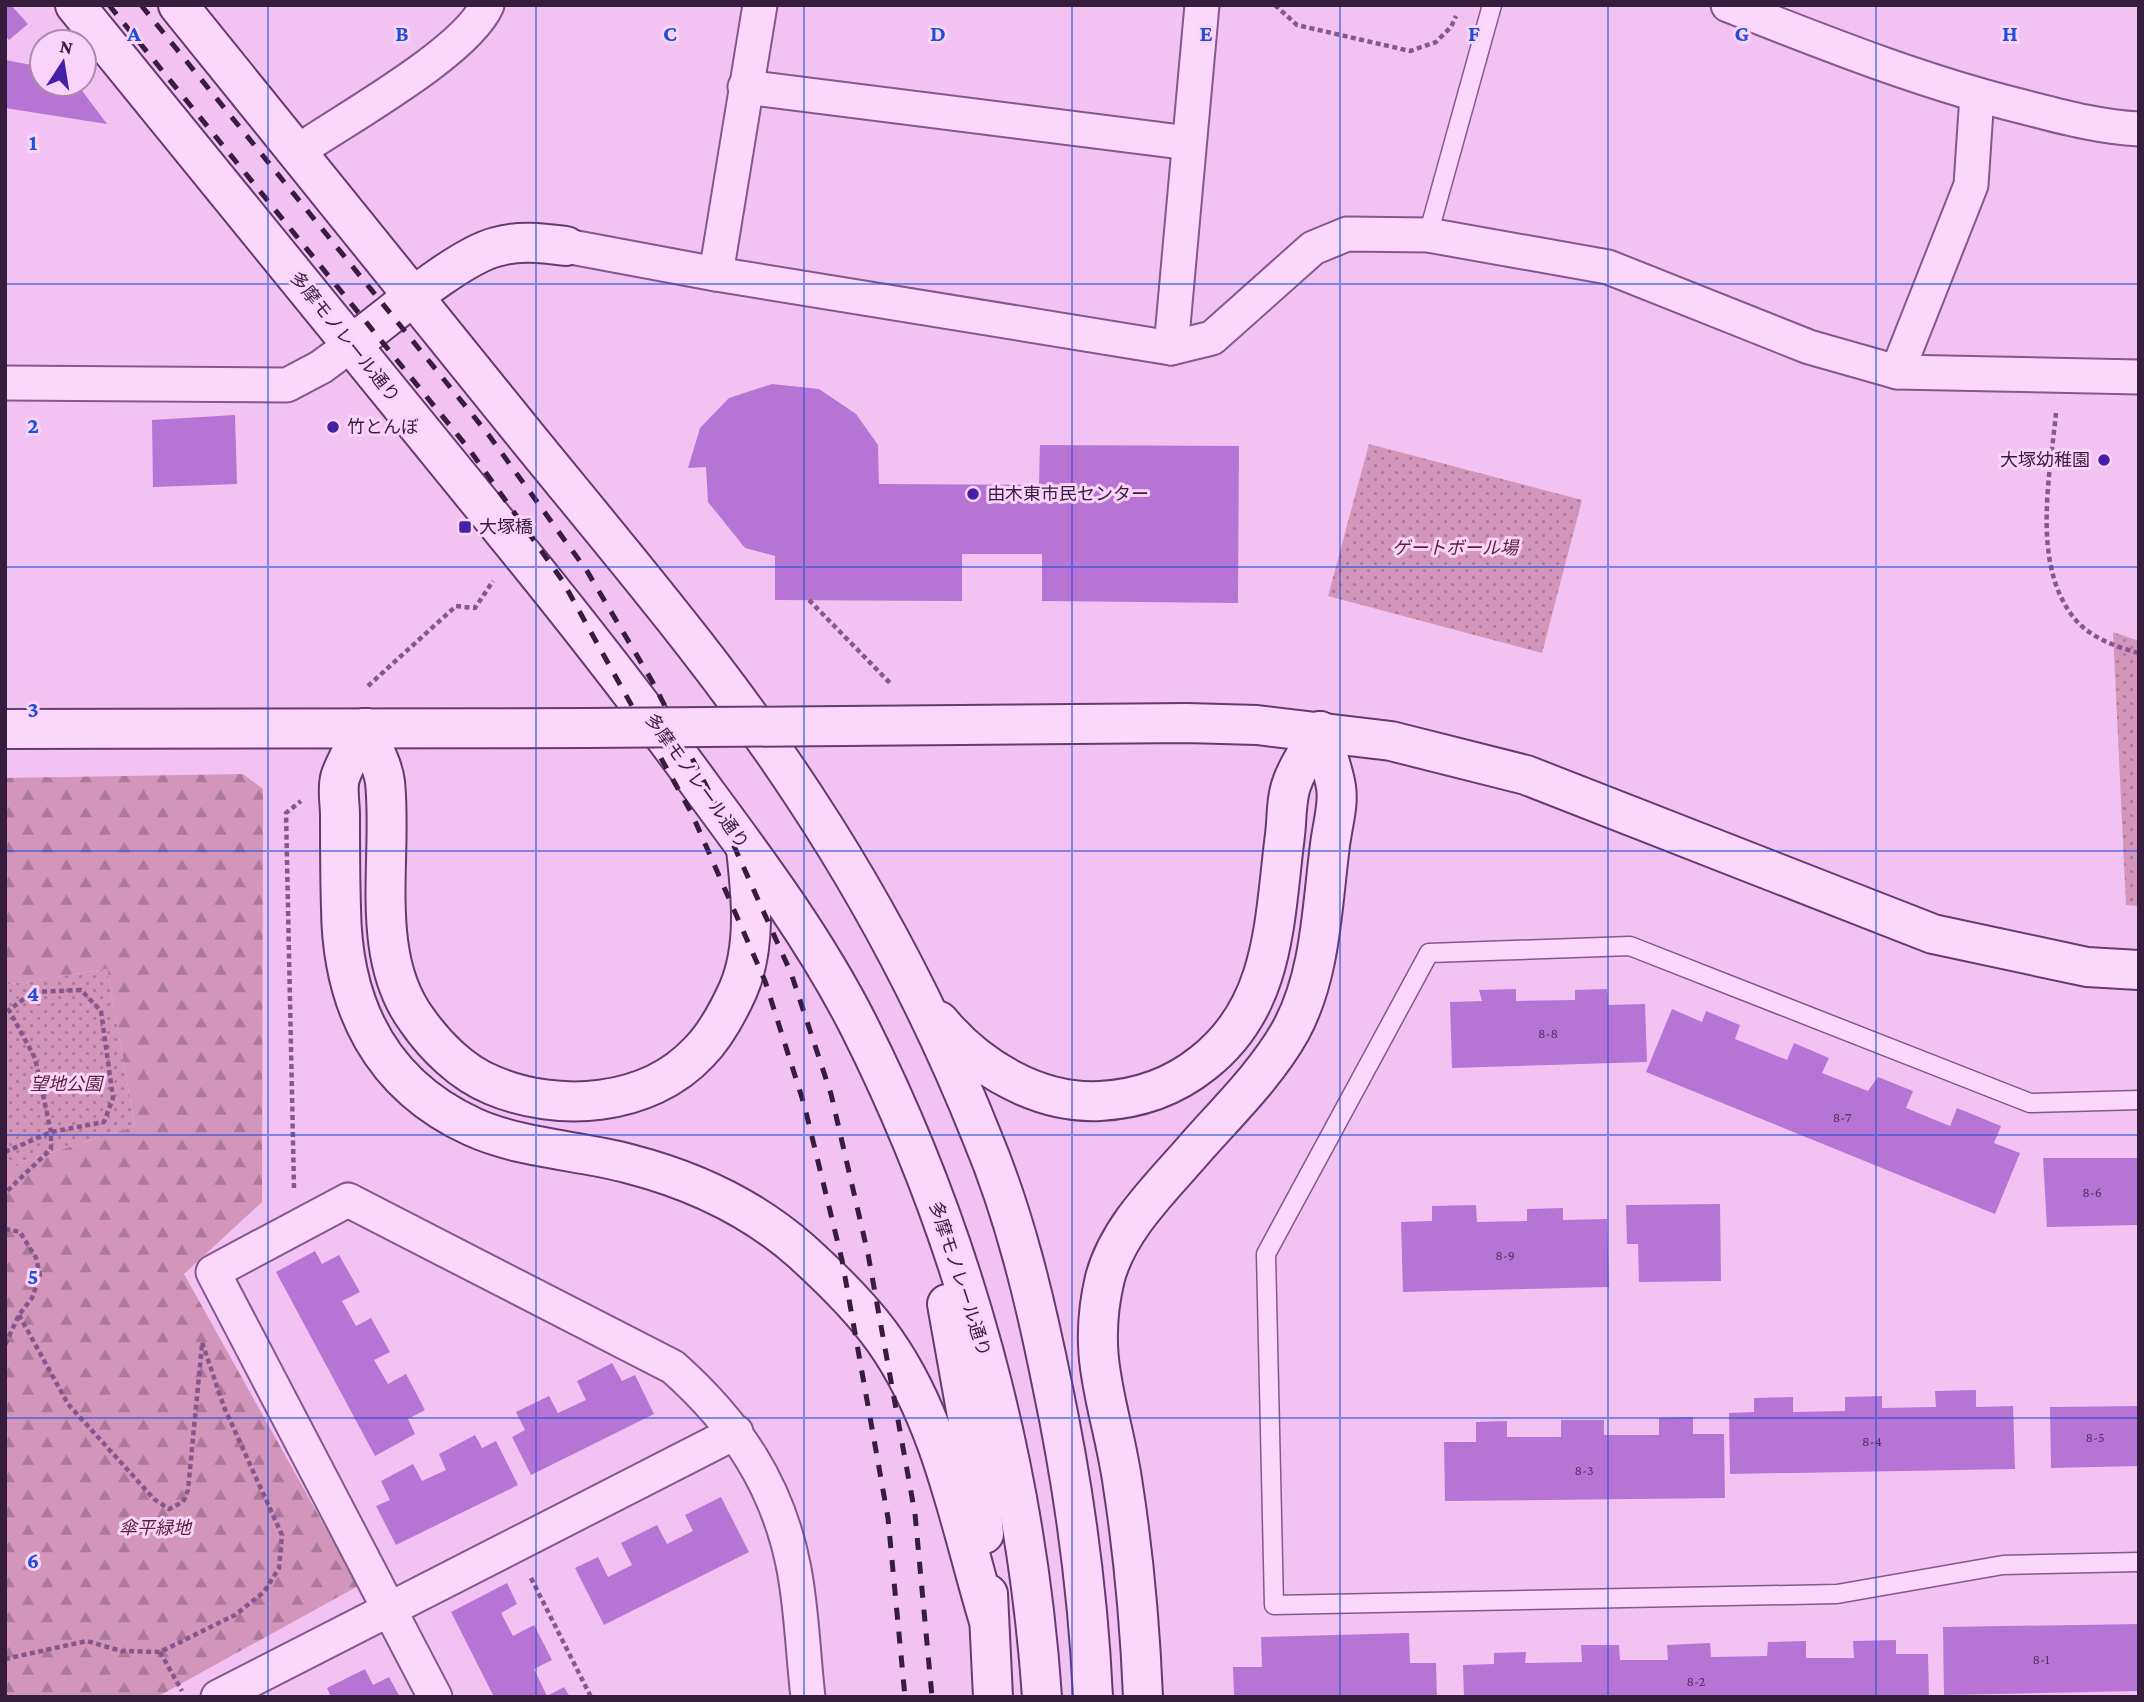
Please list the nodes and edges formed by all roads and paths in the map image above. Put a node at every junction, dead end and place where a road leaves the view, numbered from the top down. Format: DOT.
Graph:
graph roads {
  1 [pos="75,5"];
  2 [pos="178,5"];
  3 [pos="487,5"];
  4 [pos="760,5"];
  5 [pos="1202,5"];
  6 [pos="1275,5"];
  7 [pos="1461,5"];
  8 [pos="1492,5"];
  9 [pos="1728,5"];
  10 [pos="745,87"];
  11 [pos="1977,95"];
  12 [pos="2139,129"];
  13 [pos="1189,143"];
  14 [pos="297,152"];
  15 [pos="1428,235"];
  16 [pos="566,246"];
  17 [pos="716,274"];
  18 [pos="415,298"];
  19 [pos="351,345"];
  20 [pos="1171,348"];
  21 [pos="1897,372"];
  22 [pos="2059,375"];
  23 [pos="2139,377"];
  24 [pos="5,383"];
  25 [pos="495,579"];
  26 [pos="809,600"];
  27 [pos="2139,653"];
  28 [pos="890,683"];
  29 [pos="368,686"];
  30 [pos="365,728"];
  31 [pos="5,729"];
  32 [pos="1320,731"];
  33 [pos="302,800"];
  34 [pos="746,846"];
  35 [pos="2139,970"];
  36 [pos="916,992"];
  37 [pos="7,1009"];
  38 [pos="2139,1100"];
  39 [pos="51,1132"];
  40 [pos="5,1152"];
  41 [pos="919,1157"];
  42 [pos="5,1193"];
  43 [pos="295,1227"];
  44 [pos="5,1229"];
  45 [pos="19,1315"];
  46 [pos="237,1317"];
  47 [pos="202,1342"];
  48 [pos="5,1345"];
  49 [pos="736,1432"];
  50 [pos="515,1545"];
  51 [pos="2139,1562"];
  52 [pos="1089,1605"];
  53 [pos="388,1610"];
  54 [pos="988,1618"];
  55 [pos="160,1652"];
  56 [pos="5,1658"];
  57 [pos="185,1697"];
  58 [pos="218,1697"];
  59 [pos="435,1697"];
  60 [pos="591,1697"];
  61 [pos="808,1697"];
  62 [pos="993,1697"];
  63 [pos="1042,1697"];
  64 [pos="1093,1697"];
  65 [pos="1117,1697"];
  66 [pos="1143,1697"];
  1 -- 19 [label="main road, 多摩モノレール通り"];
  2 -- 14 [label="main road"];
  3 -- 14 [label="street"];
  4 -- 10 [label="street"];
  5 -- 13 [label="street"];
  6 -- 7 [label="path"];
  8 -- 15 [label="lane"];
  9 -- 11 [label="street"];
  10 -- 13 [label="street"];
  10 -- 17 [label="street"];
  11 -- 12 [label="street"];
  11 -- 21 [label="street"];
  13 -- 20 [label="street"];
  14 -- 18 [label="main road"];
  15 -- 20 [label="street"];
  15 -- 21 [label="street"];
  16 -- 17 [label="street"];
  16 -- 18 [label="main road"];
  17 -- 20 [label="street"];
  18 -- 19 [label="main road"];
  18 -- 36 [label="main road"];
  19 -- 24 [label="street"];
  19 -- 34 [label="main road, 多摩モノレール通り"];
  21 -- 22 [label="street"];
  22 -- 23 [label="street"];
  22 -- 27 [label="path"];
  25 -- 29 [label="path"];
  26 -- 28 [label="path"];
  30 -- 31 [label="main road"];
  30 -- 32 [label="main road, bridge"];
  30 -- 34 [label="main road"];
  30 -- 54 [label="main road"];
  32 -- 35 [label="main road"];
  32 -- 36 [label="main road"];
  32 -- 66 [label="main road"];
  33 -- 43 [label="path"];
  34 -- 41 [label="main road, 多摩モノレール通り"];
  36 -- 52 [label="main road"];
  37 -- 39 [label="path"];
  37 -- 39 [label="path"];
  38 -- 51 [label="lane"];
  39 -- 40 [label="path"];
  39 -- 42 [label="path"];
  41 -- 54 [label="main road"];
  41 -- 63 [label="main road, 多摩モノレール通り"];
  43 -- 46 [label="street"];
  43 -- 49 [label="street"];
  44 -- 45 [label="path"];
  45 -- 47 [label="path"];
  45 -- 48 [label="path"];
  46 -- 47 [label="path"];
  46 -- 53 [label="street"];
  47 -- 55 [label="path"];
  49 -- 50 [label="street"];
  49 -- 61 [label="street"];
  50 -- 53 [label="street"];
  50 -- 60 [label="path"];
  52 -- 64 [label="main road"];
  52 -- 65 [label="main road"];
  53 -- 58 [label="street"];
  53 -- 59 [label="street"];
  54 -- 62 [label="main road"];
  55 -- 56 [label="path"];
  55 -- 57 [label="path"];
}
